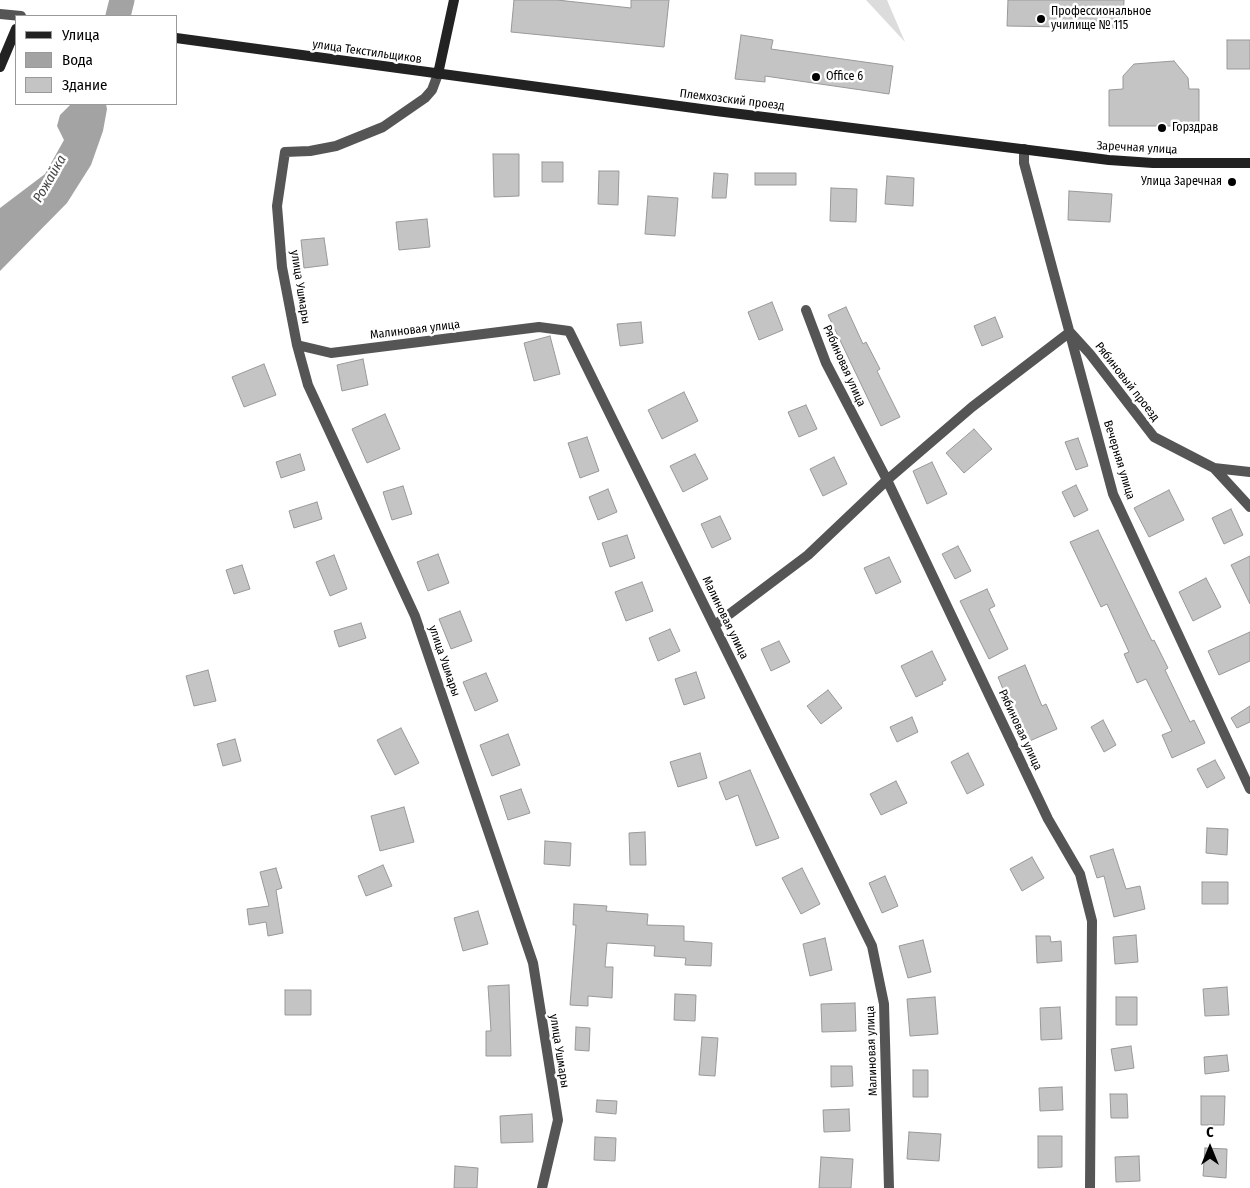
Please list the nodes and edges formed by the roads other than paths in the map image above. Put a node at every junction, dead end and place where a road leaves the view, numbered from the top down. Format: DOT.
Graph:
graph roads {
  1 [pos="454,0"];
  2 [pos="0,14"];
  3 [pos="15,15"];
  4 [pos="15,31"];
  5 [pos="178,38"];
  6 [pos="0,67"];
  7 [pos="438,74"];
  8 [pos="1024,149"];
  9 [pos="1250,163"];
  10 [pos="806,310"];
  11 [pos="1070,332"];
  12 [pos="297,345"];
  13 [pos="1214,468"];
  14 [pos="1250,472"];
  15 [pos="887,480"];
  16 [pos="1250,507"];
  17 [pos="715,625"];
  18 [pos="1250,789"];
  19 [pos="542,1188"];
  20 [pos="889,1188"];
  21 [pos="1090,1188"];
  1 -- 7 [label="main road, улица Текстильщиков"];
  2 -- 3 [label="street"];
  4 -- 6 [label="main road"];
  5 -- 7 [label="main road, улица Текстильщиков"];
  7 -- 8 [label="main road, Племхозский проезд"];
  7 -- 12 [label="street, улица Ушмары"];
  8 -- 9 [label="main road, Заречная улица"];
  8 -- 11 [label="street, Вечерняя улица"];
  10 -- 15 [label="street, Рябиновая улица"];
  11 -- 13 [label="street, Рябиновый проезд"];
  11 -- 15 [label="street"];
  11 -- 18 [label="street, Вечерняя улица"];
  12 -- 17 [label="street, Малиновая улица"];
  12 -- 19 [label="street, улица Ушмары"];
  13 -- 14 [label="street, Рябиновый проезд"];
  13 -- 16 [label="street"];
  15 -- 17 [label="street"];
  15 -- 21 [label="street, Рябиновая улица"];
  17 -- 20 [label="street, Малиновая улица"];
}
